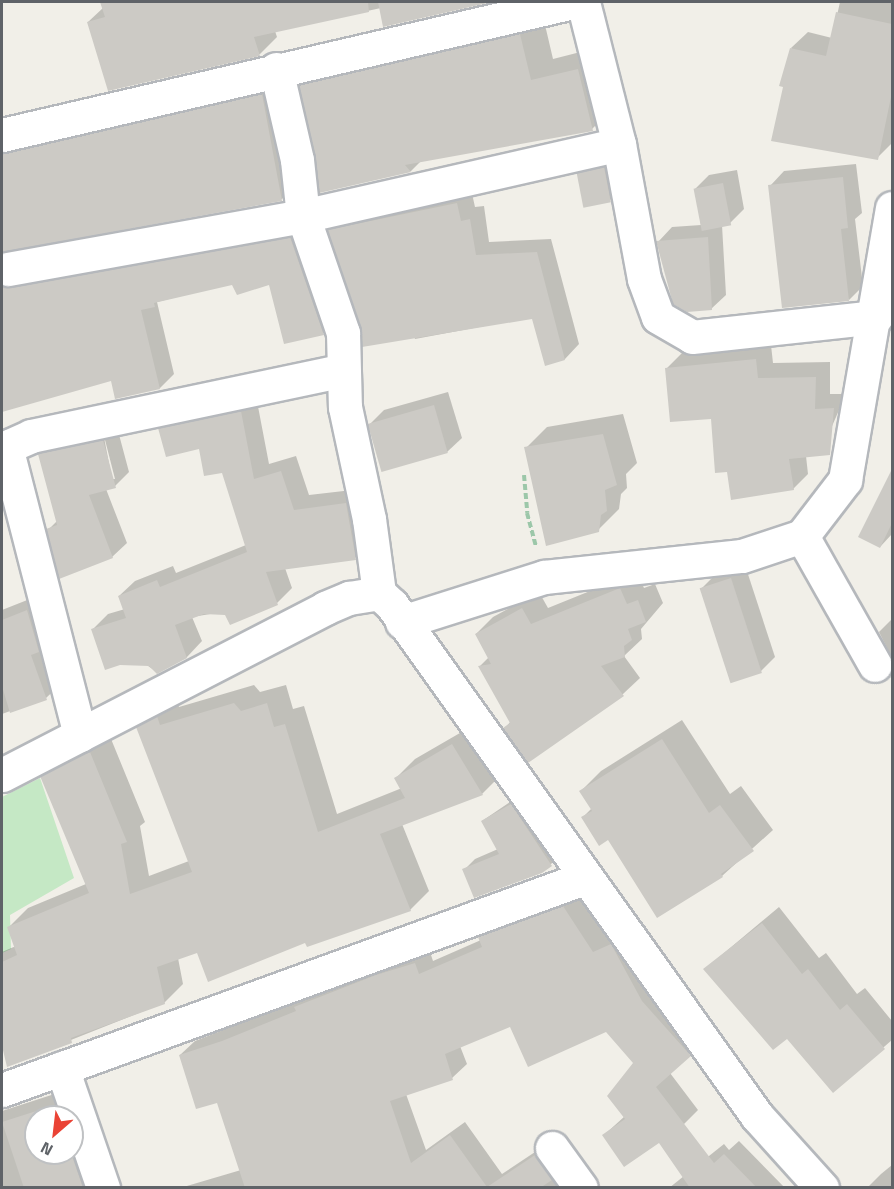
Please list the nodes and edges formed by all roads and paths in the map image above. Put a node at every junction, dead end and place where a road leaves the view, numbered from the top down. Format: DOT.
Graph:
graph roads {
  1 [pos="573,2"];
  2 [pos="583,2"];
  3 [pos="276,69"];
  4 [pos="2,135"];
  5 [pos="619,144"];
  6 [pos="892,208"];
  7 [pos="303,216"];
  8 [pos="8,269"];
  9 [pos="876,317"];
  10 [pos="343,370"];
  11 [pos="524,475"];
  12 [pos="802,536"];
  13 [pos="544,577"];
  14 [pos="379,593"];
  15 [pos="402,621"];
  16 [pos="875,665"];
  17 [pos="80,735"];
  18 [pos="2,775"];
  19 [pos="584,878"];
  20 [pos="62,1068"];
  21 [pos="2,1090"];
  22 [pos="552,1148"];
  23 [pos="103,1188"];
  24 [pos="582,1188"];
  25 [pos="822,1188"];
  1 -- 3 [label="street"];
  2 -- 5 [label="street"];
  3 -- 4 [label="street"];
  3 -- 7 [label="street"];
  5 -- 7 [label="street"];
  5 -- 9 [label="street"];
  6 -- 9 [label="street"];
  7 -- 8 [label="street"];
  7 -- 10 [label="street"];
  9 -- 12 [label="street"];
  10 -- 14 [label="street"];
  10 -- 17 [label="street"];
  11 -- 13 [label="path"];
  12 -- 13 [label="street"];
  12 -- 16 [label="street"];
  13 -- 15 [label="street"];
  14 -- 15 [label="street"];
  14 -- 17 [label="street"];
  15 -- 19 [label="street"];
  17 -- 18 [label="street"];
  19 -- 20 [label="street"];
  19 -- 25 [label="street"];
  20 -- 21 [label="street"];
  20 -- 23 [label="street"];
  22 -- 24 [label="street"];
}
